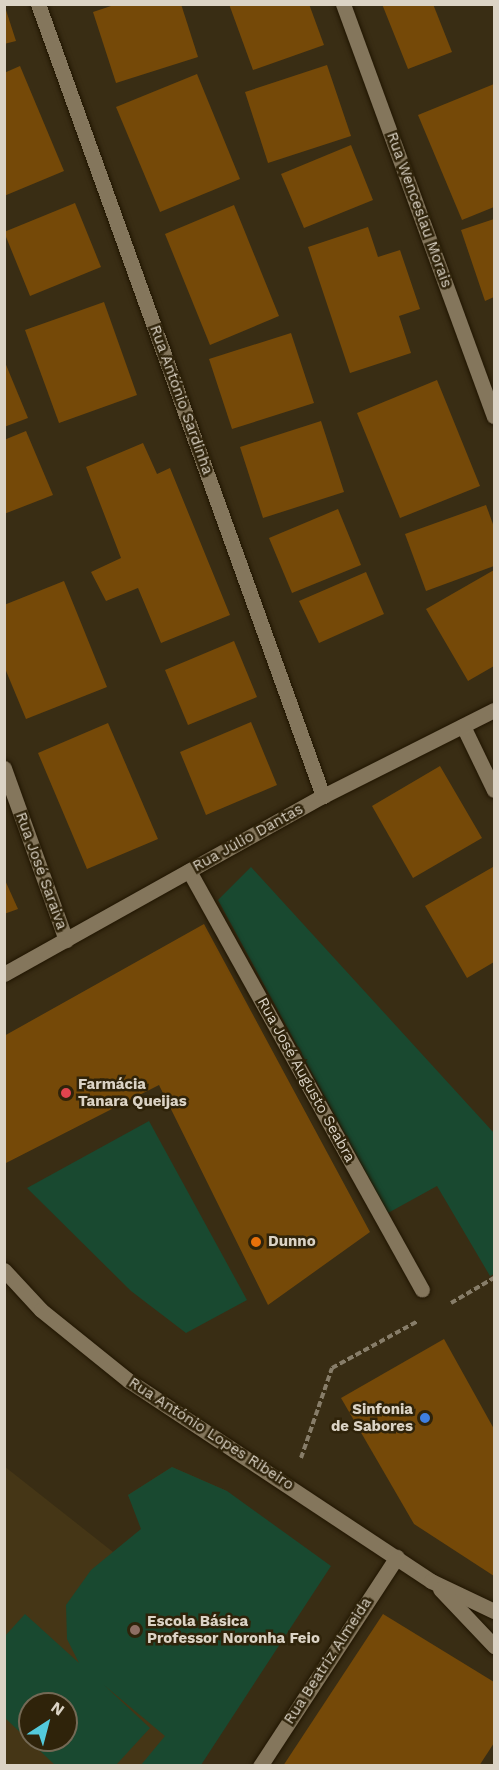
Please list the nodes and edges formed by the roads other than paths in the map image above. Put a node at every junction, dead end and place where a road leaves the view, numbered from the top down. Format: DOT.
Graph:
graph roads {
  1 [pos="38,4"];
  2 [pos="343,4"];
  3 [pos="495,416"];
  4 [pos="495,710"];
  5 [pos="463,726"];
  6 [pos="4,768"];
  7 [pos="495,790"];
  8 [pos="323,796"];
  9 [pos="189,871"];
  10 [pos="66,939"];
  11 [pos="4,974"];
  12 [pos="4,1270"];
  13 [pos="422,1289"];
  14 [pos="397,1557"];
  15 [pos="431,1581"];
  16 [pos="495,1611"];
  17 [pos="495,1646"];
  18 [pos="260,1766"];
  1 -- 8 [label="street, Rua António Sardinha"];
  2 -- 3 [label="street, Rua Wenceslau Morais"];
  4 -- 5 [label="street, Rua Júlio Dantas"];
  5 -- 7 [label="street"];
  5 -- 8 [label="street, Rua Júlio Dantas"];
  6 -- 10 [label="street, Rua José Saraiva"];
  8 -- 9 [label="street, Rua Júlio Dantas"];
  9 -- 10 [label="street, Rua Júlio Dantas"];
  9 -- 13 [label="street, Rua José Augusto Seabra"];
  10 -- 11 [label="street, Rua Júlio Dantas"];
  12 -- 14 [label="street, Rua António Lopes Ribeiro"];
  14 -- 15 [label="street, Rua António Lopes Ribeiro"];
  14 -- 18 [label="street, Rua Beatriz Almeida"];
  15 -- 16 [label="street, Rua António Lopes Ribeiro"];
  15 -- 17 [label="street, Rua António Lopes Ribeiro"];
}
